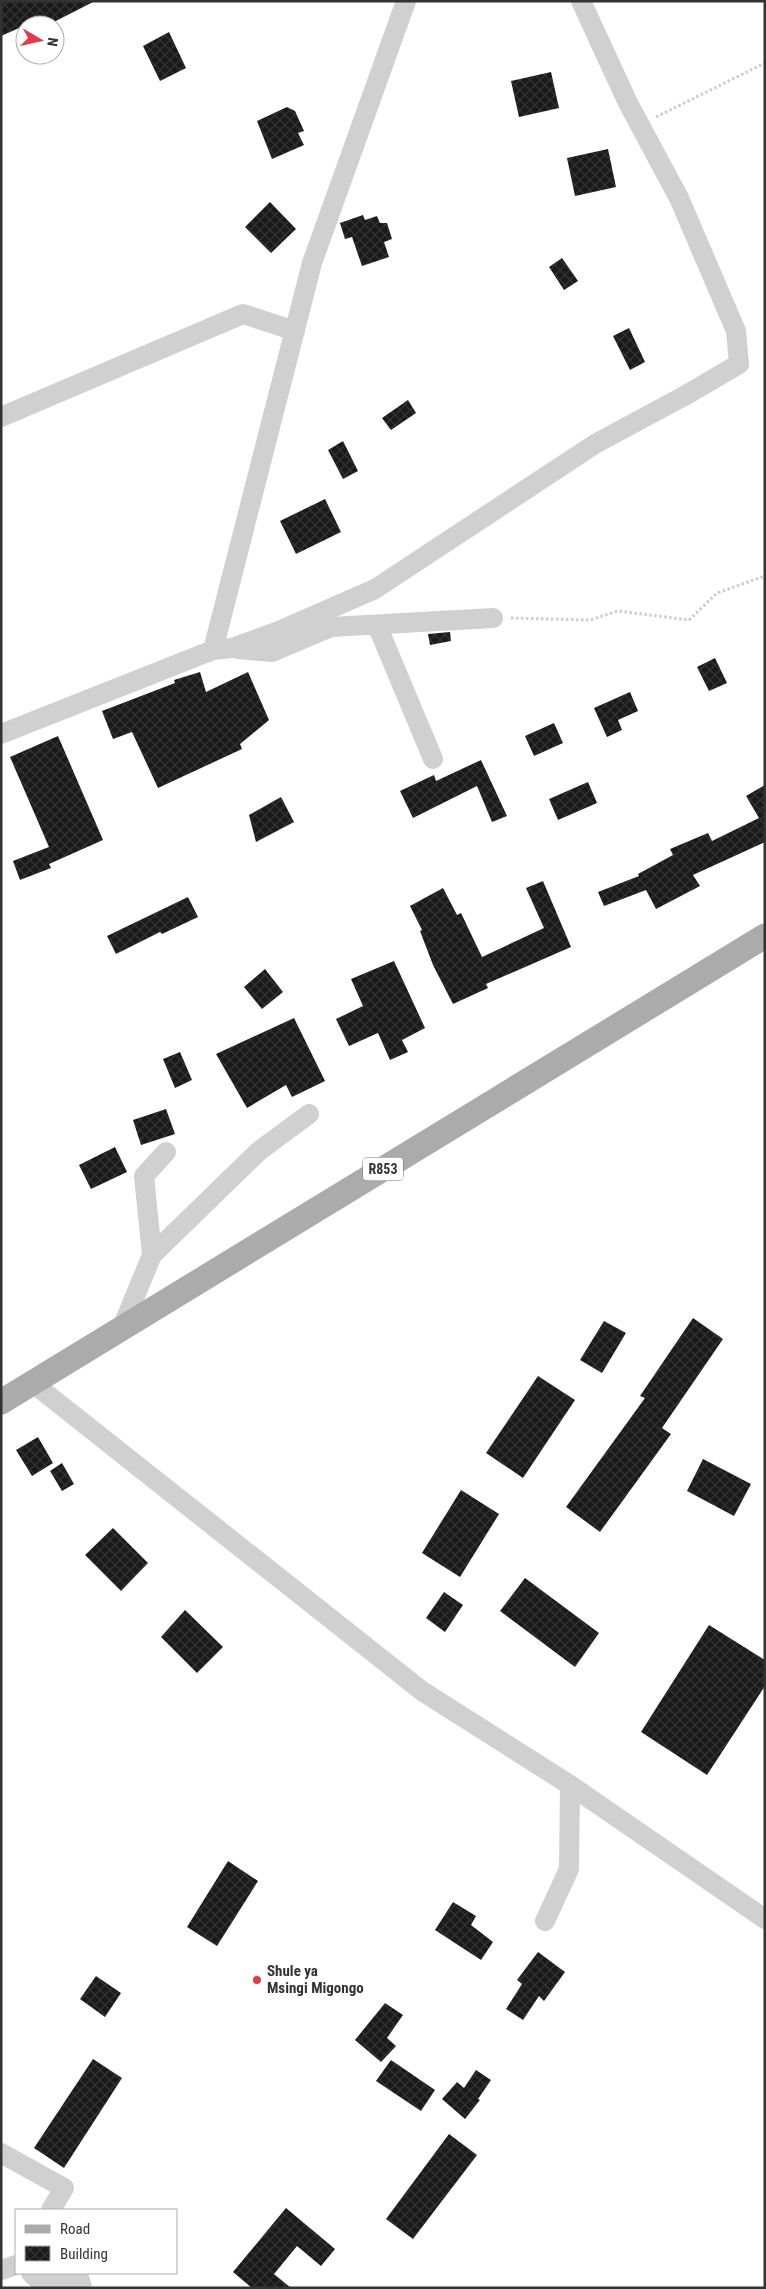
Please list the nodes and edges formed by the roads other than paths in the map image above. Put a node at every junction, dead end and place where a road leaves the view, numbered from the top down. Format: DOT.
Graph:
graph roads {
  1 [pos="406,1"];
  2 [pos="581,1"];
  3 [pos="295,331"];
  4 [pos="1,417"];
  5 [pos="493,618"];
  6 [pos="376,625"];
  7 [pos="223,649"];
  8 [pos="1,734"];
  9 [pos="433,759"];
  10 [pos="765,936"];
  11 [pos="309,1114"];
  12 [pos="166,1152"];
  13 [pos="152,1255"];
  14 [pos="121,1330"];
  15 [pos="34,1384"];
  16 [pos="1,1402"];
  17 [pos="570,1785"];
  18 [pos="765,1919"];
  19 [pos="545,1921"];
  20 [pos="1,2153"];
  21 [pos="52,2209"];
  22 [pos="15,2265"];
  23 [pos="1,2270"];
  24 [pos="36,2280"];
  25 [pos="82,2288"];
  1 -- 3 [label="street"];
  2 -- 7 [label="street"];
  3 -- 4 [label="street"];
  3 -- 7 [label="street"];
  5 -- 6 [label="street"];
  6 -- 7 [label="street"];
  6 -- 9 [label="street"];
  7 -- 8 [label="street"];
  10 -- 14 [label="main road, R853"];
  11 -- 13 [label="street"];
  12 -- 13 [label="street"];
  13 -- 14 [label="street"];
  14 -- 15 [label="main road, R853"];
  15 -- 16 [label="main road, R853"];
  15 -- 17 [label="street"];
  17 -- 18 [label="street"];
  17 -- 19 [label="street"];
  20 -- 21 [label="street"];
  22 -- 23 [label="street"];
  24 -- 25 [label="street"];
}
